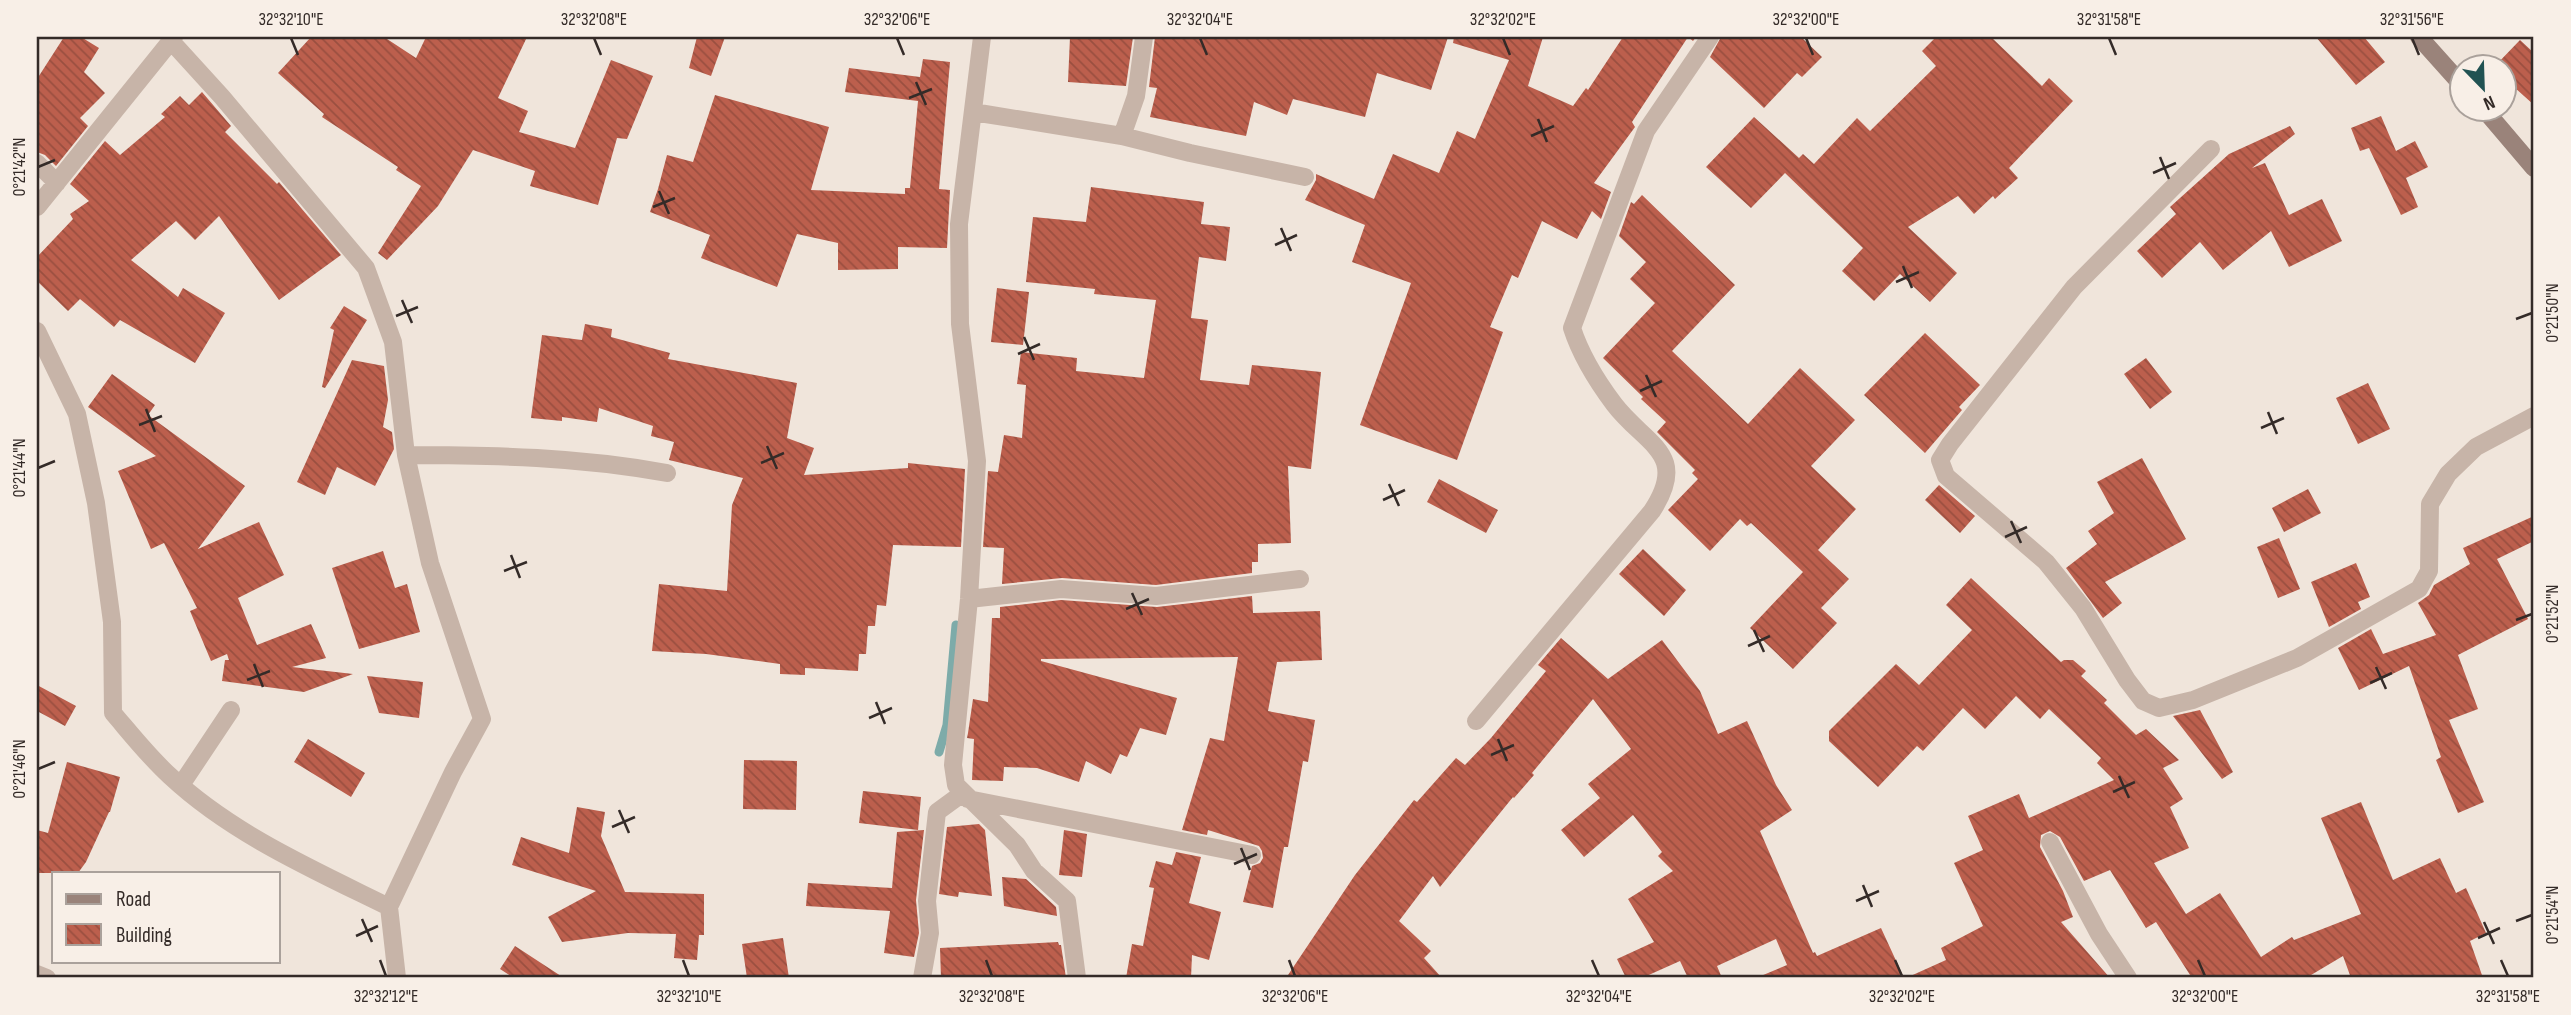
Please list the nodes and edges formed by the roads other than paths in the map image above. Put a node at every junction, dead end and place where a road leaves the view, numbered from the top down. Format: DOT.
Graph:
graph roads {
  1 [pos="982,37"];
  2 [pos="1144,37"];
  3 [pos="1710,37"];
  4 [pos="2419,37"];
  5 [pos="172,39"];
  6 [pos="2448,69"];
  7 [pos="973,112"];
  8 [pos="2495,122"];
  9 [pos="1122,136"];
  10 [pos="2211,149"];
  11 [pos="37,163"];
  12 [pos="2534,168"];
  13 [pos="1304,177"];
  14 [pos="57,183"];
  15 [pos="37,207"];
  16 [pos="37,331"];
  17 [pos="2534,416"];
  18 [pos="407,455"];
  19 [pos="667,473"];
  20 [pos="1300,579"];
  21 [pos="969,599"];
  22 [pos="231,710"];
  23 [pos="1476,721"];
  24 [pos="180,785"];
  25 [pos="966,796"];
  26 [pos="2050,842"];
  27 [pos="1252,855"];
  28 [pos="389,907"];
  29 [pos="37,974"];
  30 [pos="47,978"];
  31 [pos="397,978"];
  32 [pos="922,978"];
  33 [pos="1077,978"];
  34 [pos="2128,978"];
  1 -- 7 [label="street"];
  2 -- 9 [label="street"];
  3 -- 23 [label="street"];
  4 -- 6 [label="street"];
  5 -- 14 [label="street"];
  5 -- 18 [label="street"];
  7 -- 9 [label="street"];
  7 -- 21 [label="street"];
  8 -- 12 [label="street"];
  9 -- 13 [label="street"];
  10 -- 17 [label="street"];
  11 -- 14 [label="street"];
  14 -- 15 [label="street"];
  16 -- 24 [label="street"];
  18 -- 19 [label="street"];
  18 -- 28 [label="street"];
  20 -- 21 [label="street"];
  21 -- 25 [label="street"];
  22 -- 24 [label="street"];
  24 -- 28 [label="street"];
  25 -- 27 [label="street"];
  25 -- 32 [label="street"];
  25 -- 33 [label="street"];
  26 -- 34 [label="street"];
  28 -- 31 [label="street"];
  29 -- 30 [label="street"];
}
